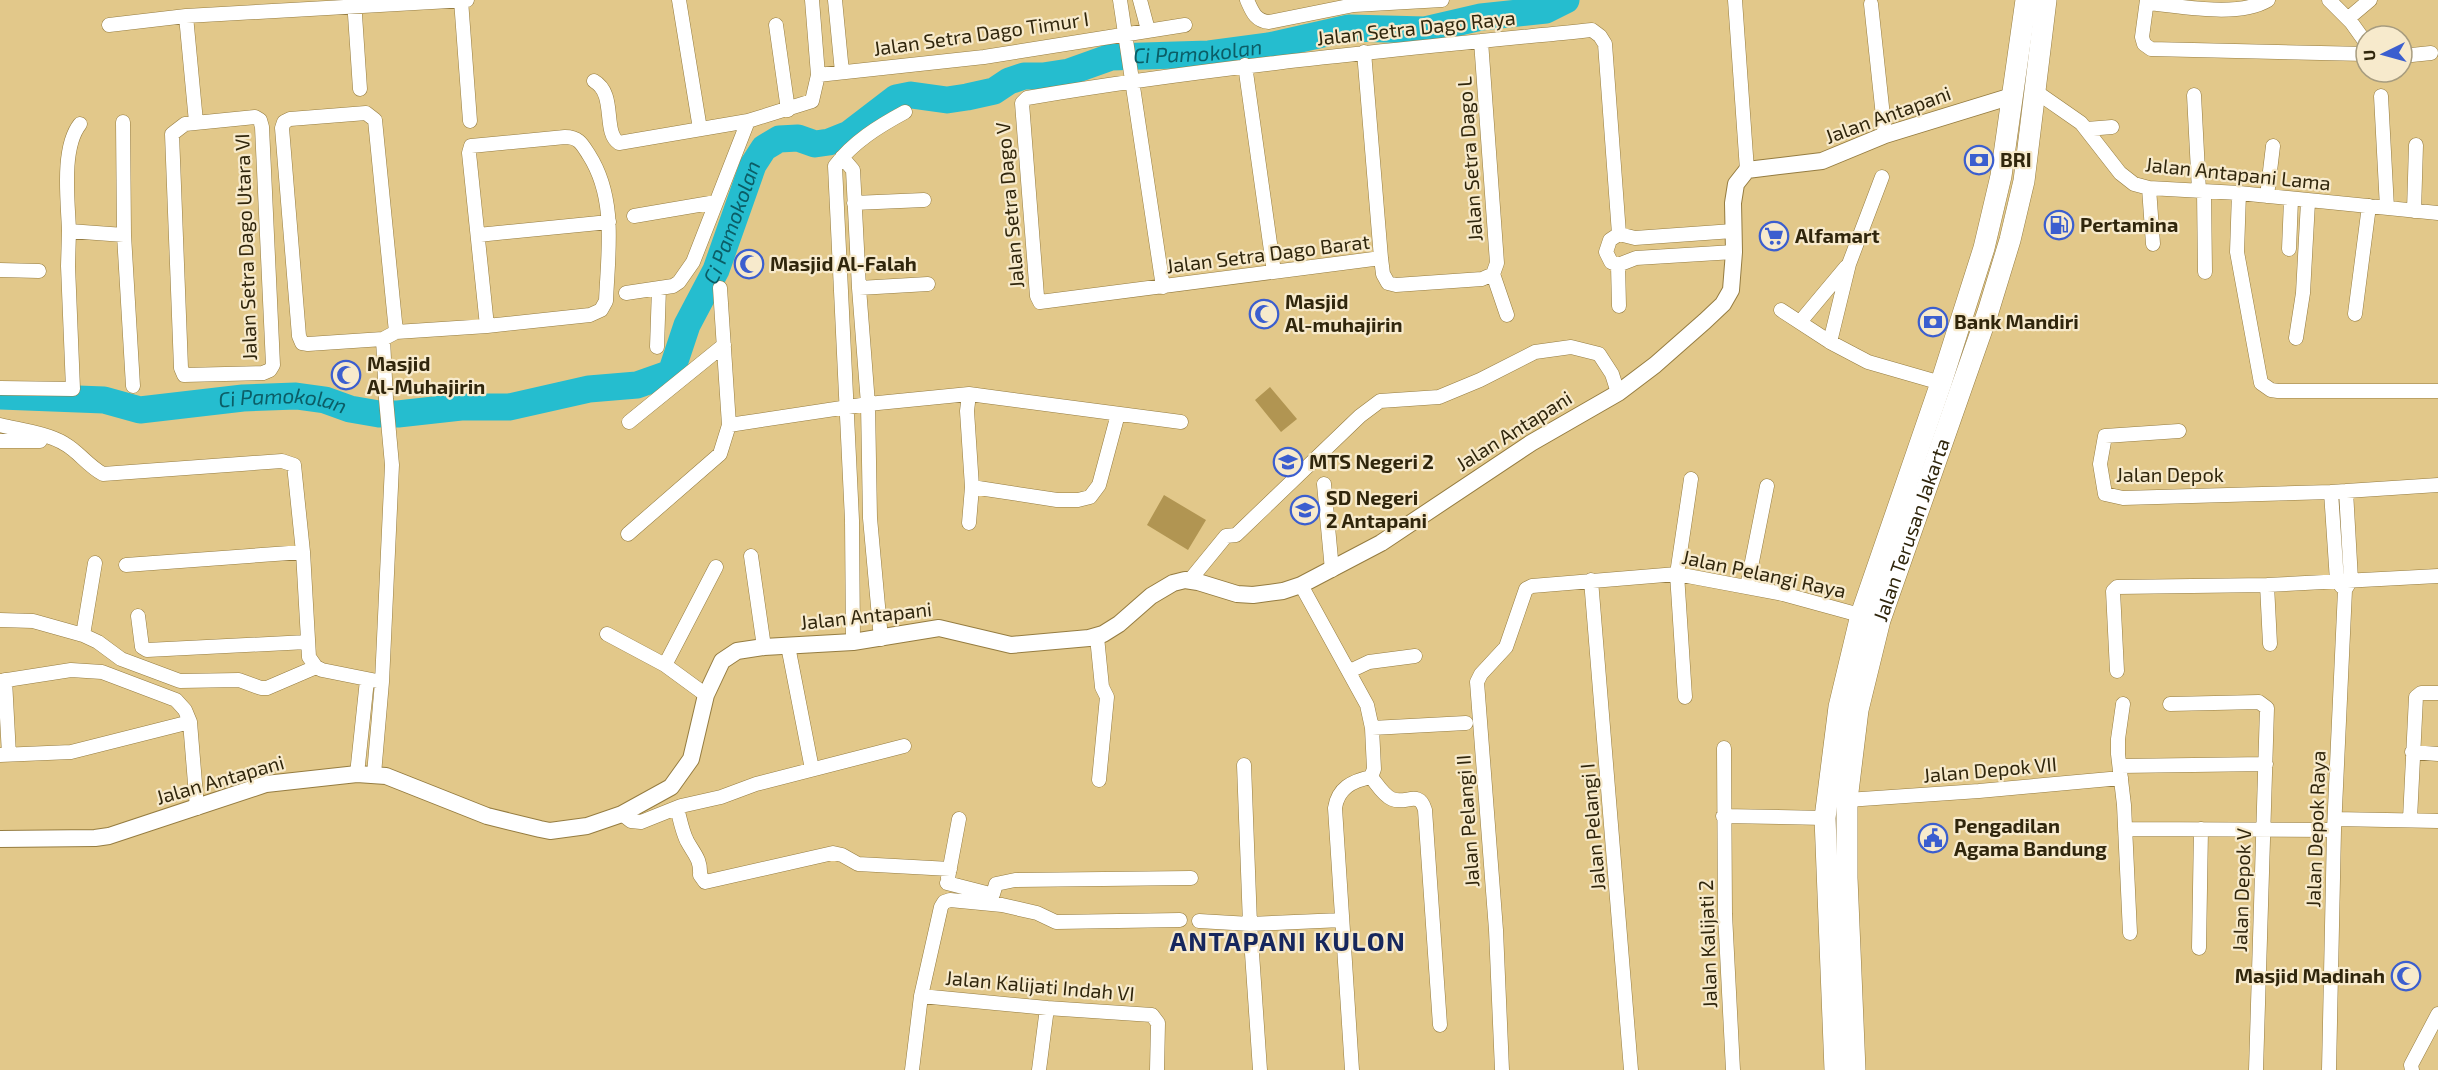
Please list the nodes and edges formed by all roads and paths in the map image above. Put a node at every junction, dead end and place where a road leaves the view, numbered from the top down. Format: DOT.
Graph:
graph roads {
  1 [pos="461,0"];
  2 [pos="467,0"];
  3 [pos="679,0"];
  4 [pos="812,0"];
  5 [pos="835,0"];
  6 [pos="1120,0"];
  7 [pos="1140,0"];
  8 [pos="1247,0"];
  9 [pos="1442,0"];
  10 [pos="1734,0"];
  11 [pos="2026,0"];
  12 [pos="2046,0"];
  13 [pos="2268,0"];
  14 [pos="2329,0"];
  15 [pos="2370,0"];
  16 [pos="2147,2"];
  17 [pos="1353,3"];
  18 [pos="354,4"];
  19 [pos="1871,4"];
  20 [pos="186,16"];
  21 [pos="2351,22"];
  22 [pos="109,25"];
  23 [pos="1185,25"];
  24 [pos="776,26"];
  25 [pos="2354,26"];
  26 [pos="1148,30"];
  27 [pos="1127,39"];
  28 [pos="1481,42"];
  29 [pos="1364,52"];
  30 [pos="2431,53"];
  31 [pos="2354,54"];
  32 [pos="2414,55"];
  33 [pos="1245,65"];
  34 [pos="842,72"];
  35 [pos="1131,74"];
  36 [pos="818,75"];
  37 [pos="594,81"];
  38 [pos="360,89"];
  39 [pos="2035,91"];
  40 [pos="2194,95"];
  41 [pos="2013,96"];
  42 [pos="2381,96"];
  43 [pos="1022,103"];
  44 [pos="788,110"];
  45 [pos="905,112"];
  46 [pos="470,121"];
  47 [pos="748,121"];
  48 [pos="123,122"];
  49 [pos="196,122"];
  50 [pos="80,124"];
  51 [pos="2112,127"];
  52 [pos="700,129"];
  53 [pos="2087,129"];
  54 [pos="1885,135"];
  55 [pos="2416,145"];
  56 [pos="2272,146"];
  57 [pos="842,157"];
  58 [pos="1747,170"];
  59 [pos="1882,177"];
  60 [pos="2149,188"];
  61 [pos="2201,191"];
  62 [pos="2239,193"];
  63 [pos="2267,196"];
  64 [pos="924,200"];
  65 [pos="2292,200"];
  66 [pos="716,202"];
  67 [pos="2308,202"];
  68 [pos="854,203"];
  69 [pos="2368,206"];
  70 [pos="2387,208"];
  71 [pos="2414,211"];
  72 [pos="2438,213"];
  73 [pos="634,216"];
  74 [pos="609,222"];
  75 [pos="69,231"];
  76 [pos="1733,231"];
  77 [pos="1619,234"];
  78 [pos="124,235"];
  79 [pos="478,235"];
  80 [pos="2153,244"];
  81 [pos="2289,249"];
  82 [pos="1734,252"];
  83 [pos="1381,258"];
  84 [pos="1618,264"];
  85 [pos="1849,264"];
  86 [pos="0,270"];
  87 [pos="39,271"];
  88 [pos="1274,272"];
  89 [pos="2205,272"];
  90 [pos="1488,276"];
  91 [pos="928,284"];
  92 [pos="1163,287"];
  93 [pos="659,288"];
  94 [pos="720,288"];
  95 [pos="859,288"];
  96 [pos="626,293"];
  97 [pos="1040,302"];
  98 [pos="1966,305"];
  99 [pos="1619,306"];
  100 [pos="1781,310"];
  101 [pos="1988,312"];
  102 [pos="2355,314"];
  103 [pos="1507,315"];
  104 [pos="1800,322"];
  105 [pos="487,326"];
  106 [pos="396,332"];
  107 [pos="2296,338"];
  108 [pos="383,339"];
  109 [pos="1830,342"];
  110 [pos="724,345"];
  111 [pos="657,347"];
  112 [pos="1941,383"];
  113 [pos="133,386"];
  114 [pos="0,388"];
  115 [pos="2438,391"];
  116 [pos="1618,393"];
  117 [pos="969,394"];
  118 [pos="868,404"];
  119 [pos="846,407"];
  120 [pos="1118,414"];
  121 [pos="629,422"];
  122 [pos="1181,422"];
  123 [pos="729,424"];
  124 [pos="0,425"];
  125 [pos="2179,431"];
  126 [pos="0,441"];
  127 [pos="60,441"];
  128 [pos="1691,479"];
  129 [pos="1324,484"];
  130 [pos="2438,485"];
  131 [pos="972,486"];
  132 [pos="1767,486"];
  133 [pos="2338,491"];
  134 [pos="870,518"];
  135 [pos="852,520"];
  136 [pos="969,523"];
  137 [pos="628,534"];
  138 [pos="303,552"];
  139 [pos="751,556"];
  140 [pos="95,563"];
  141 [pos="126,565"];
  142 [pos="716,567"];
  143 [pos="1332,570"];
  144 [pos="1677,574"];
  145 [pos="875,575"];
  146 [pos="2438,576"];
  147 [pos="851,577"];
  148 [pos="1190,580"];
  149 [pos="1591,580"];
  150 [pos="2344,584"];
  151 [pos="1301,585"];
  152 [pos="2267,585"];
  153 [pos="1532,586"];
  154 [pos="1747,587"];
  155 [pos="138,616"];
  156 [pos="1870,618"];
  157 [pos="0,620"];
  158 [pos="607,634"];
  159 [pos="83,635"];
  160 [pos="1096,637"];
  161 [pos="881,639"];
  162 [pos="307,642"];
  163 [pos="853,642"];
  164 [pos="2270,644"];
  165 [pos="788,646"];
  166 [pos="764,647"];
  167 [pos="1415,656"];
  168 [pos="665,665"];
  169 [pos="316,667"];
  170 [pos="1350,671"];
  171 [pos="2117,671"];
  172 [pos="367,680"];
  173 [pos="2,681"];
  174 [pos="382,682"];
  175 [pos="2438,693"];
  176 [pos="706,695"];
  177 [pos="1685,697"];
  178 [pos="2123,704"];
  179 [pos="2170,704"];
  180 [pos="190,722"];
  181 [pos="1466,723"];
  182 [pos="1372,728"];
  183 [pos="904,746"];
  184 [pos="1724,748"];
  185 [pos="2412,752"];
  186 [pos="2438,754"];
  187 [pos="4,755"];
  188 [pos="2266,764"];
  189 [pos="1244,765"];
  190 [pos="812,769"];
  191 [pos="2120,772"];
  192 [pos="357,774"];
  193 [pos="374,774"];
  194 [pos="1371,777"];
  195 [pos="1099,780"];
  196 [pos="1855,800"];
  197 [pos="197,808"];
  198 [pos="677,808"];
  199 [pos="622,814"];
  200 [pos="1723,816"];
  201 [pos="1825,818"];
  202 [pos="959,819"];
  203 [pos="2410,819"];
  204 [pos="2438,821"];
  205 [pos="2335,824"];
  206 [pos="2264,828"];
  207 [pos="2125,829"];
  208 [pos="2201,829"];
  209 [pos="0,840"];
  210 [pos="948,876"];
  211 [pos="1191,878"];
  212 [pos="947,901"];
  213 [pos="1180,920"];
  214 [pos="1342,920"];
  215 [pos="1199,921"];
  216 [pos="1250,924"];
  217 [pos="2130,933"];
  218 [pos="2199,948"];
  219 [pos="921,996"];
  220 [pos="1047,1008"];
  221 [pos="2438,1014"];
  222 [pos="1440,1025"];
  223 [pos="912,1070"];
  224 [pos="1039,1070"];
  225 [pos="1157,1070"];
  226 [pos="1260,1070"];
  227 [pos="1352,1070"];
  228 [pos="1502,1070"];
  229 [pos="1631,1070"];
  230 [pos="1733,1070"];
  231 [pos="1834,1070"];
  232 [pos="1855,1070"];
  233 [pos="2256,1070"];
  234 [pos="2329,1070"];
  235 [pos="2412,1070"];
  1 -- 2 [label="street"];
  1 -- 18 [label="street"];
  1 -- 46 [label="street"];
  3 -- 52 [label="street"];
  4 -- 36 [label="street"];
  5 -- 34 [label="street"];
  6 -- 27 [label="street"];
  7 -- 26 [label="street"];
  8 -- 17 [label="street"];
  9 -- 17 [label="street"];
  10 -- 58 [label="street"];
  11 -- 41 [label="main road, Jalan Terusan Jakarta"];
  12 -- 39 [label="main road, Jalan Terusan Jakarta"];
  13 -- 16 [label="street"];
  14 -- 21 [label="street"];
  15 -- 21 [label="street"];
  16 -- 31 [label="street"];
  18 -- 20 [label="street"];
  18 -- 38 [label="street"];
  19 -- 54 [label="street"];
  20 -- 22 [label="street"];
  20 -- 49 [label="street"];
  21 -- 25 [label="street"];
  23 -- 26 [label="street, Jalan Setra Dago Timur I"];
  24 -- 44 [label="street"];
  26 -- 27 [label="street, Jalan Setra Dago Timur I"];
  27 -- 34 [label="street, Jalan Setra Dago Timur I"];
  27 -- 35 [label="street"];
  28 -- 29 [label="street, Jalan Setra Dago Raya"];
  28 -- 77 [label="street, Jalan Setra Dago Raya"];
  28 -- 90 [label="street, Jalan Setra Dago L"];
  29 -- 33 [label="street, Jalan Setra Dago Raya"];
  29 -- 83 [label="street"];
  30 -- 32 [label="street"];
  33 -- 35 [label="street, Jalan Setra Dago Raya"];
  33 -- 88 [label="street"];
  34 -- 36 [label="street, Jalan Setra Dago Timur I"];
  35 -- 43 [label="street, Jalan Setra Dago Raya"];
  35 -- 92 [label="street"];
  36 -- 44 [label="street"];
  37 -- 52 [label="street"];
  39 -- 53 [label="street, Jalan Antapani Lama"];
  39 -- 101 [label="main road, Jalan Terusan Jakarta"];
  40 -- 61 [label="street"];
  41 -- 54 [label="street, Jalan Antapani"];
  41 -- 98 [label="main road, Jalan Terusan Jakarta"];
  42 -- 70 [label="street"];
  43 -- 97 [label="street, Jalan Setra Dago V"];
  44 -- 47 [label="street"];
  45 -- 57 [label="street"];
  47 -- 52 [label="street"];
  47 -- 66 [label="street"];
  48 -- 78 [label="street"];
  49 -- 49 [label="street, Jalan Setra Dago Utara VI"];
  50 -- 75 [label="street"];
  51 -- 53 [label="street"];
  53 -- 60 [label="street, Jalan Antapani Lama"];
  54 -- 58 [label="street, Jalan Antapani"];
  55 -- 71 [label="street"];
  56 -- 63 [label="street"];
  57 -- 68 [label="street"];
  57 -- 119 [label="street"];
  58 -- 76 [label="street, Jalan Antapani"];
  59 -- 85 [label="street"];
  60 -- 61 [label="street, Jalan Antapani Lama"];
  60 -- 80 [label="street"];
  61 -- 62 [label="street, Jalan Antapani Lama"];
  61 -- 89 [label="street"];
  62 -- 63 [label="street, Jalan Antapani Lama"];
  62 -- 115 [label="street"];
  63 -- 65 [label="street, Jalan Antapani Lama"];
  64 -- 68 [label="street"];
  65 -- 67 [label="street, Jalan Antapani Lama"];
  65 -- 81 [label="street"];
  66 -- 73 [label="street"];
  66 -- 93 [label="street"];
  67 -- 69 [label="street, Jalan Antapani Lama"];
  67 -- 107 [label="street"];
  68 -- 95 [label="street"];
  69 -- 70 [label="street, Jalan Antapani Lama"];
  69 -- 102 [label="street"];
  70 -- 71 [label="street, Jalan Antapani Lama"];
  71 -- 72 [label="street, Jalan Antapani Lama"];
  74 -- 79 [label="street"];
  74 -- 79 [label="street"];
  74 -- 105 [label="street"];
  75 -- 78 [label="street"];
  75 -- 114 [label="street"];
  76 -- 77 [label="street"];
  76 -- 82 [label="street, Jalan Antapani"];
  77 -- 84 [label="street, Jalan Setra Dago Raya"];
  78 -- 113 [label="street"];
  79 -- 105 [label="street"];
  82 -- 84 [label="street"];
  82 -- 116 [label="street, Jalan Antapani"];
  83 -- 88 [label="street, Jalan Setra Dago Barat"];
  83 -- 90 [label="street, Jalan Setra Dago Barat"];
  84 -- 99 [label="street, Jalan Setra Dago Raya"];
  85 -- 104 [label="street"];
  85 -- 109 [label="street"];
  86 -- 87 [label="street"];
  88 -- 92 [label="street, Jalan Setra Dago Barat"];
  90 -- 103 [label="street, Jalan Setra Dago L"];
  91 -- 95 [label="street"];
  92 -- 97 [label="street, Jalan Setra Dago Barat"];
  93 -- 96 [label="street"];
  93 -- 111 [label="street"];
  94 -- 110 [label="street"];
  95 -- 118 [label="street"];
  98 -- 101 [label="main road"];
  98 -- 112 [label="main road, Jalan Terusan Jakarta"];
  100 -- 104 [label="street"];
  101 -- 156 [label="main road, Jalan Terusan Jakarta"];
  104 -- 109 [label="street"];
  105 -- 106 [label="street"];
  106 -- 108 [label="street"];
  106 -- 108 [label="street"];
  108 -- 174 [label="street"];
  109 -- 112 [label="street"];
  110 -- 121 [label="street"];
  110 -- 123 [label="street"];
  112 -- 156 [label="main road, Jalan Terusan Jakarta"];
  116 -- 143 [label="street, Jalan Antapani"];
  116 -- 148 [label="street"];
  117 -- 118 [label="street"];
  117 -- 120 [label="street"];
  117 -- 131 [label="street"];
  118 -- 119 [label="street"];
  118 -- 134 [label="street"];
  119 -- 123 [label="street"];
  119 -- 135 [label="street"];
  120 -- 122 [label="street"];
  120 -- 131 [label="street"];
  123 -- 137 [label="street"];
  124 -- 127 [label="street"];
  125 -- 133 [label="street, Jalan Depok"];
  126 -- 127 [label="street"];
  127 -- 138 [label="street"];
  128 -- 144 [label="street"];
  129 -- 143 [label="street"];
  130 -- 133 [label="street"];
  131 -- 136 [label="street"];
  132 -- 154 [label="street"];
  133 -- 150 [label="street"];
  134 -- 135 [label="street"];
  134 -- 145 [label="street"];
  135 -- 147 [label="street"];
  138 -- 141 [label="street"];
  138 -- 162 [label="street"];
  139 -- 166 [label="street"];
  140 -- 159 [label="street"];
  142 -- 168 [label="street"];
  143 -- 151 [label="street, Jalan Antapani"];
  144 -- 149 [label="street, Jalan Pelangi Raya"];
  144 -- 154 [label="street, Jalan Pelangi Raya"];
  144 -- 177 [label="street"];
  145 -- 147 [label="street"];
  145 -- 161 [label="street"];
  146 -- 150 [label="street"];
  147 -- 163 [label="street"];
  148 -- 151 [label="street, Jalan Antapani"];
  148 -- 160 [label="street, Jalan Antapani"];
  149 -- 153 [label="street, Jalan Pelangi Raya"];
  149 -- 229 [label="street, Jalan Pelangi I"];
  150 -- 152 [label="street"];
  150 -- 205 [label="street, Jalan Depok Raya"];
  151 -- 170 [label="street"];
  152 -- 164 [label="street"];
  152 -- 171 [label="street"];
  153 -- 228 [label="street, Jalan Pelangi II"];
  154 -- 156 [label="street, Jalan Pelangi Raya"];
  155 -- 162 [label="street"];
  156 -- 196 [label="main road, Jalan Terusan Jakarta"];
  156 -- 201 [label="main road, Jalan Terusan Jakarta"];
  157 -- 159 [label="street"];
  158 -- 168 [label="street"];
  159 -- 169 [label="street"];
  160 -- 161 [label="street, Jalan Antapani"];
  160 -- 195 [label="street"];
  161 -- 163 [label="street, Jalan Antapani"];
  162 -- 169 [label="street"];
  163 -- 165 [label="street, Jalan Antapani"];
  165 -- 166 [label="street, Jalan Antapani"];
  165 -- 190 [label="street"];
  166 -- 176 [label="street, Jalan Antapani"];
  167 -- 170 [label="street"];
  168 -- 176 [label="street"];
  169 -- 172 [label="street"];
  170 -- 182 [label="street"];
  172 -- 174 [label="street"];
  172 -- 192 [label="street"];
  173 -- 180 [label="street"];
  173 -- 187 [label="street"];
  174 -- 193 [label="street"];
  175 -- 185 [label="street"];
  176 -- 199 [label="street, Jalan Antapani"];
  178 -- 191 [label="street"];
  179 -- 188 [label="street, Jalan Depok V"];
  180 -- 187 [label="street"];
  180 -- 197 [label="street"];
  181 -- 182 [label="street"];
  182 -- 194 [label="street"];
  183 -- 190 [label="street"];
  184 -- 200 [label="street, Jalan Kalijati 2"];
  185 -- 186 [label="street"];
  185 -- 203 [label="street"];
  188 -- 191 [label="street, Jalan Depok VII"];
  188 -- 206 [label="street, Jalan Depok V"];
  189 -- 216 [label="street"];
  190 -- 198 [label="street"];
  191 -- 196 [label="street, Jalan Depok VII"];
  191 -- 207 [label="street"];
  192 -- 193 [label="street, Jalan Antapani"];
  192 -- 197 [label="street, Jalan Antapani"];
  193 -- 199 [label="street, Jalan Antapani"];
  194 -- 214 [label="street"];
  194 -- 222 [label="street"];
  196 -- 232 [label="main road, Jalan Terusan Jakarta"];
  197 -- 209 [label="street, Jalan Antapani"];
  198 -- 199 [label="street"];
  198 -- 210 [label="street"];
  200 -- 201 [label="street"];
  200 -- 230 [label="street, Jalan Kalijati 2"];
  201 -- 231 [label="main road, Jalan Terusan Jakarta"];
  202 -- 210 [label="street"];
  203 -- 204 [label="street"];
  203 -- 205 [label="street"];
  205 -- 206 [label="street"];
  205 -- 234 [label="street, Jalan Depok Raya"];
  206 -- 208 [label="street"];
  206 -- 233 [label="street, Jalan Depok V"];
  207 -- 208 [label="street"];
  207 -- 217 [label="street"];
  208 -- 218 [label="street"];
  210 -- 211 [label="street"];
  210 -- 212 [label="street"];
  212 -- 213 [label="street"];
  212 -- 219 [label="street"];
  214 -- 216 [label="street"];
  214 -- 227 [label="street"];
  215 -- 216 [label="street"];
  216 -- 226 [label="street"];
  219 -- 220 [label="street, Jalan Kalijati Indah VI"];
  219 -- 223 [label="street"];
  220 -- 224 [label="street"];
  220 -- 225 [label="street, Jalan Kalijati Indah VI"];
  221 -- 235 [label="street"];
}
